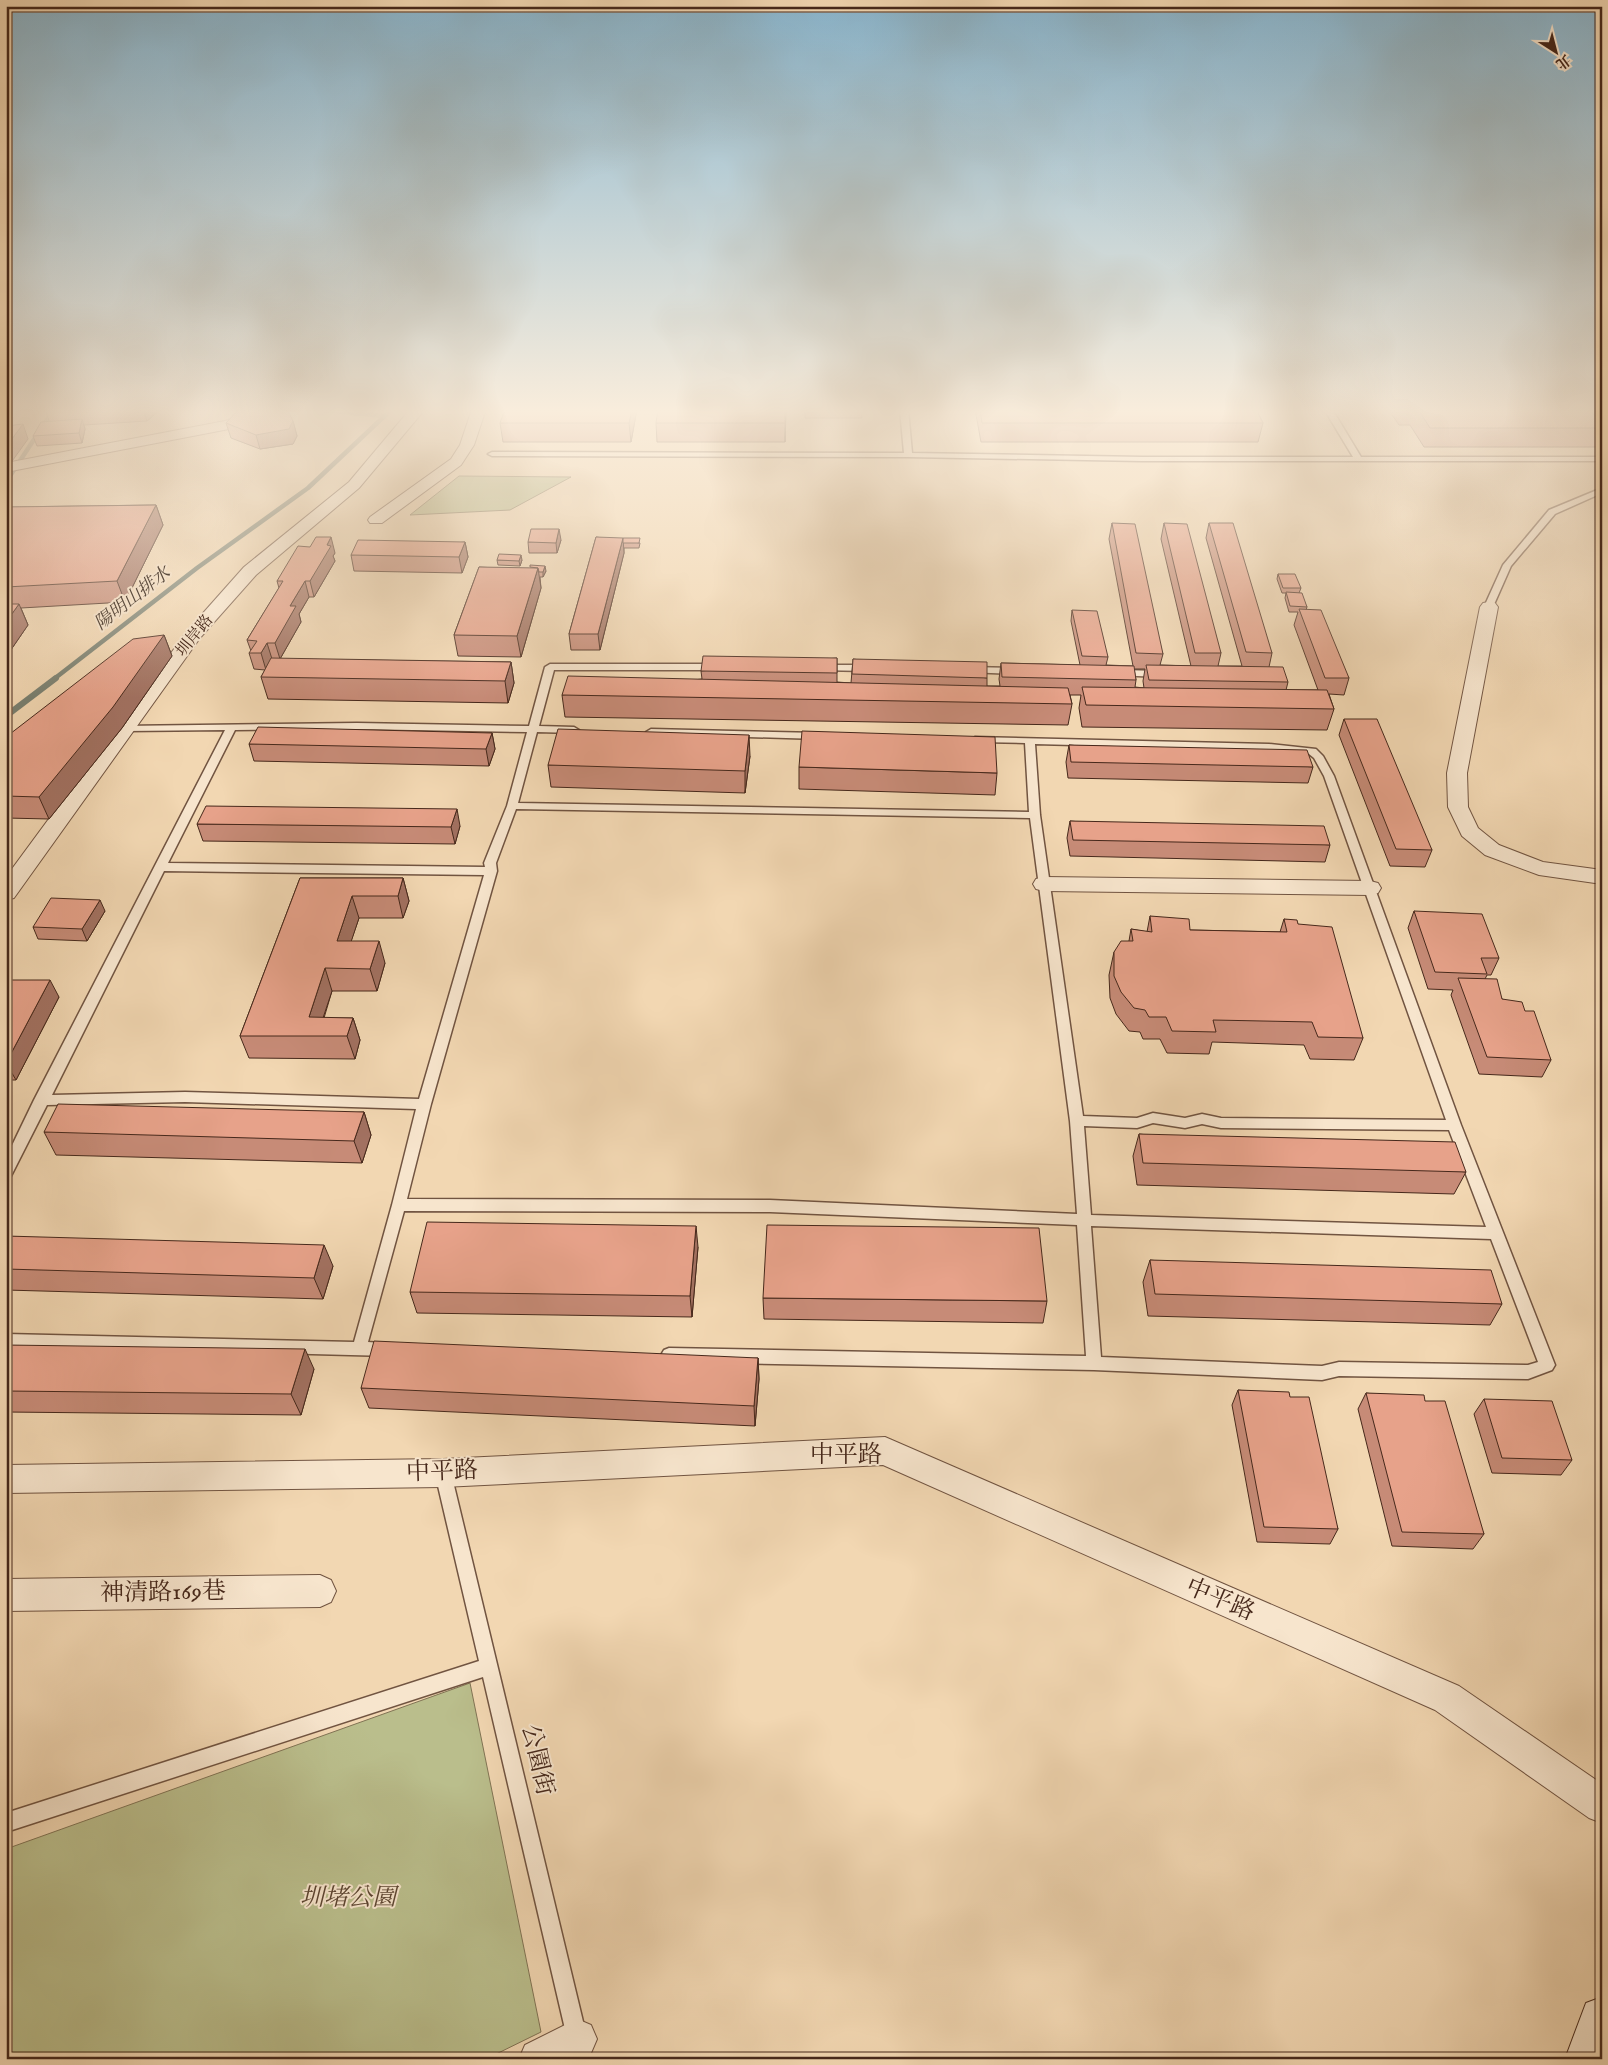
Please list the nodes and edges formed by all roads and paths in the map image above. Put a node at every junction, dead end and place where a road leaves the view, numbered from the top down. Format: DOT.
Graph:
graph roads {
  1 [pos="329,505"];
  2 [pos="395,505"];
  3 [pos="1567,505"];
  4 [pos="376,520"];
  5 [pos="1489,607"];
  6 [pos="728,667"];
  7 [pos="807,668"];
  8 [pos="876,668"];
  9 [pos="955,670"];
  10 [pos="1024,671"];
  11 [pos="1112,673"];
  12 [pos="1171,675"];
  13 [pos="126,728"];
  14 [pos="232,728"];
  15 [pos="532,729"];
  16 [pos="582,730"];
  17 [pos="642,732"];
  18 [pos="831,736"];
  19 [pos="971,739"];
  20 [pos="1030,740"];
  21 [pos="512,806"];
  22 [pos="1035,815"];
  23 [pos="163,867"];
  24 [pos="491,871"];
  25 [pos="1602,877"];
  26 [pos="1044,884"];
  27 [pos="1370,888"];
  28 [pos="6,893"];
  29 [pos="41,1100"];
  30 [pos="424,1104"];
  31 [pos="1077,1121"];
  32 [pos="1454,1125"];
  33 [pos="6,1172"];
  34 [pos="399,1205"];
  35 [pos="1085,1220"];
  36 [pos="1496,1233"];
  37 [pos="6,1340"];
  38 [pos="359,1349"];
  39 [pos="409,1350"];
  40 [pos="657,1355"];
  41 [pos="1094,1363"];
  42 [pos="442,1473"];
  43 [pos="6,1479"];
  44 [pos="320,1591"];
  45 [pos="6,1595"];
  46 [pos="489,1666"];
  47 [pos="1602,1805"];
  48 [pos="6,1822"];
  49 [pos="1602,2020"];
  50 [pos="580,2049"];
  51 [pos="539,2059"];
  52 [pos="1588,2059"];
  1 -- 13 [label="street, 圳岸路"];
  2 -- 4 [label="street"];
  3 -- 5 [label="lane"];
  5 -- 25 [label="street"];
  6 -- 15 [label="lane"];
  7 -- 8 [label="lane"];
  9 -- 10 [label="lane"];
  11 -- 12 [label="lane"];
  13 -- 14 [label="lane"];
  13 -- 28 [label="street, 圳岸路"];
  14 -- 15 [label="lane"];
  14 -- 23 [label="lane"];
  15 -- 16 [label="lane"];
  15 -- 21 [label="lane"];
  17 -- 18 [label="lane"];
  19 -- 20 [label="lane"];
  20 -- 22 [label="lane"];
  20 -- 27 [label="lane"];
  21 -- 22 [label="lane"];
  21 -- 24 [label="lane"];
  22 -- 26 [label="lane"];
  23 -- 24 [label="lane"];
  23 -- 29 [label="lane"];
  24 -- 30 [label="lane"];
  26 -- 27 [label="street"];
  26 -- 31 [label="lane"];
  27 -- 32 [label="lane"];
  29 -- 30 [label="lane"];
  29 -- 33 [label="lane"];
  30 -- 34 [label="lane"];
  31 -- 32 [label="lane"];
  31 -- 35 [label="lane"];
  32 -- 36 [label="lane"];
  34 -- 35 [label="lane"];
  34 -- 38 [label="lane"];
  35 -- 36 [label="lane"];
  35 -- 41 [label="lane"];
  36 -- 41 [label="lane"];
  37 -- 38 [label="lane"];
  38 -- 39 [label="lane"];
  40 -- 41 [label="lane"];
  42 -- 43 [label="street, 中平路"];
  42 -- 46 [label="lane, 公園街"];
  42 -- 47 [label="street, 中平路"];
  44 -- 45 [label="street, 神清路169巷"];
  46 -- 48 [label="lane"];
  46 -- 50 [label="lane, 公園街"];
  49 -- 52 [label="street"];
  50 -- 51 [label="street"];
}
